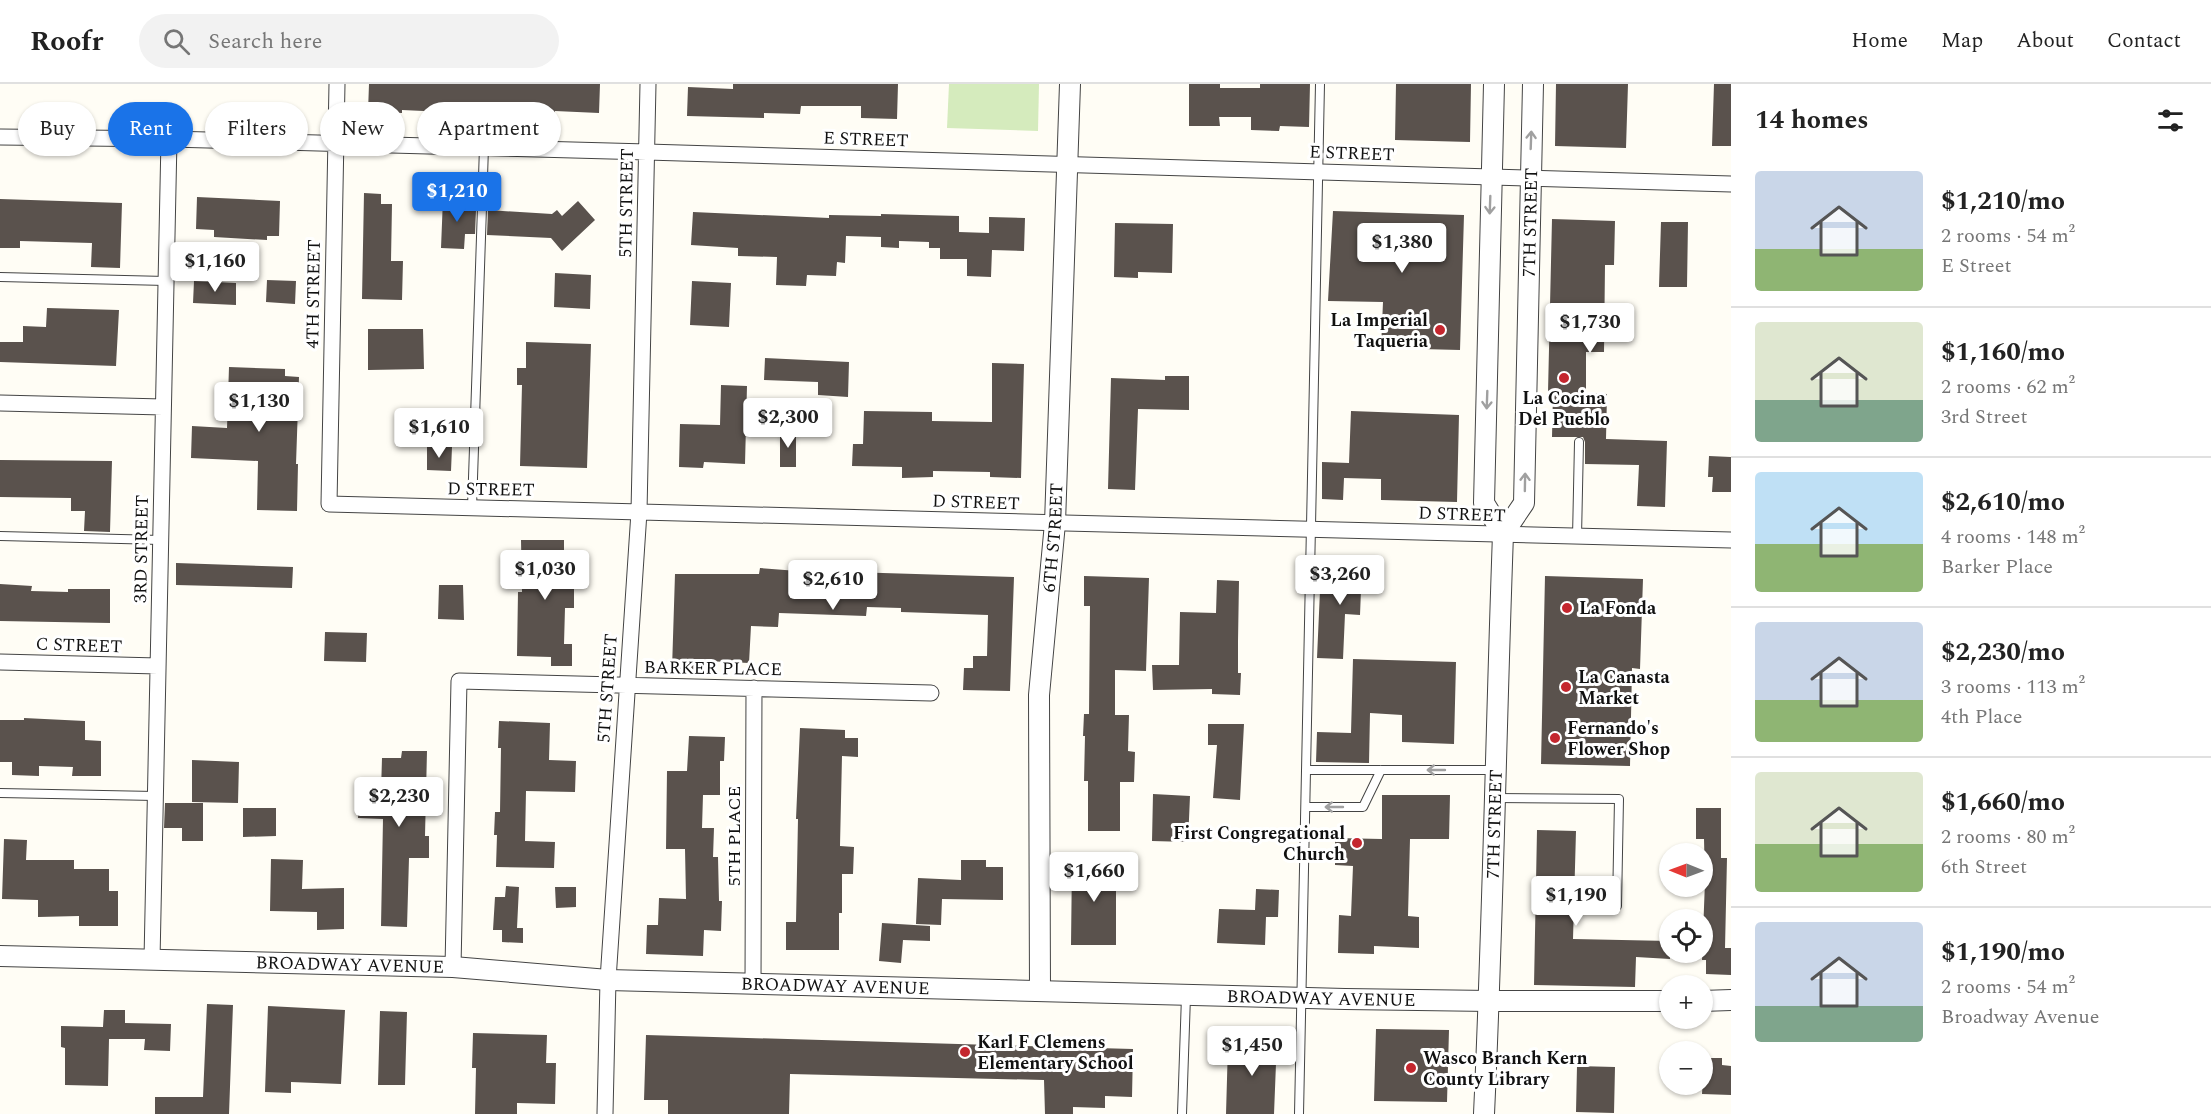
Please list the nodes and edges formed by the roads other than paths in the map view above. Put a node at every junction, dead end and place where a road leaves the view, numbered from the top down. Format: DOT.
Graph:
graph roads {
  1 [pos="337,84"];
  2 [pos="648,84"];
  3 [pos="1070,84"];
  4 [pos="1320,84"];
  5 [pos="1494,84"];
  6 [pos="1533,84"];
  7 [pos="337,102"];
  8 [pos="0,137"];
  9 [pos="108,138"];
  10 [pos="193,140"];
  11 [pos="320,144"];
  12 [pos="561,149"];
  13 [pos="647,152"];
  14 [pos="169,156"];
  15 [pos="336,156"];
  16 [pos="484,156"];
  17 [pos="1067,164"];
  18 [pos="1319,171"];
  19 [pos="1491,177"];
  20 [pos="1530,178"];
  21 [pos="1731,184"];
  22 [pos="0,277"];
  23 [pos="166,281"];
  24 [pos="0,404"];
  25 [pos="163,407"];
  26 [pos="1579,442"];
  27 [pos="329,504"];
  28 [pos="472,508"];
  29 [pos="639,512"];
  30 [pos="1055,523"];
  31 [pos="1311,529"];
  32 [pos="1503,534"];
  33 [pos="0,536"];
  34 [pos="1577,537"];
  35 [pos="161,540"];
  36 [pos="1731,540"];
  37 [pos="0,662"];
  38 [pos="158,666"];
  39 [pos="627,685"];
  40 [pos="754,688"];
  41 [pos="931,693"];
  42 [pos="1306,770"];
  43 [pos="1381,770"];
  44 [pos="1494,770"];
  45 [pos="0,793"];
  46 [pos="155,796"];
  47 [pos="1494,798"];
  48 [pos="1306,807"];
  49 [pos="1617,906"];
  50 [pos="0,956"];
  51 [pos="152,960"];
  52 [pos="453,968"];
  53 [pos="608,980"];
  54 [pos="753,983"];
  55 [pos="1040,990"];
  56 [pos="1186,994"];
  57 [pos="1302,998"];
  58 [pos="1713,1000"];
  59 [pos="1731,1000"];
  60 [pos="1490,1001"];
  61 [pos="1659,1001"];
  62 [pos="604,1114"];
  63 [pos="1182,1114"];
  64 [pos="1299,1114"];
  65 [pos="1484,1114"];
  1 -- 7 [label="street, 4TH STREET"];
  2 -- 13 [label="street, 5TH STREET"];
  3 -- 17 [label="street, 6TH STREET"];
  4 -- 18 [label="lane"];
  5 -- 19 [label="street"];
  20 -- 6 [label="street, 7TH STREET, one-way"];
  8 -- 9 [label="street, E STREET"];
  10 -- 11 [label="street, E STREET"];
  12 -- 13 [label="street, E STREET"];
  13 -- 17 [label="street, E STREET"];
  13 -- 29 [label="street, 5TH STREET"];
  14 -- 23 [label="street, 3RD STREET"];
  15 -- 27 [label="street, 4TH STREET"];
  16 -- 28 [label="lane"];
  17 -- 18 [label="street, E STREET"];
  17 -- 30 [label="street, 6TH STREET"];
  18 -- 19 [label="street, E STREET"];
  18 -- 31 [label="lane"];
  19 -- 20 [label="street, E STREET"];
  19 -- 32 [label="street, one-way"];
  20 -- 21 [label="street, E STREET"];
  32 -- 20 [label="street, 7TH STREET, one-way"];
  22 -- 23 [label="lane"];
  23 -- 25 [label="street, 3RD STREET"];
  24 -- 25 [label="street"];
  25 -- 35 [label="street, 3RD STREET"];
  26 -- 34 [label="lane"];
  27 -- 28 [label="street, D STREET"];
  28 -- 29 [label="street, D STREET"];
  29 -- 30 [label="street, D STREET"];
  29 -- 39 [label="street, 5TH STREET"];
  30 -- 31 [label="street, D STREET"];
  30 -- 55 [label="street, 6TH STREET"];
  31 -- 32 [label="street, D STREET"];
  31 -- 42 [label="lane"];
  32 -- 34 [label="street, D STREET"];
  32 -- 44 [label="street, 7TH STREET"];
  33 -- 35 [label="lane"];
  34 -- 36 [label="street, D STREET"];
  35 -- 38 [label="street, 3RD STREET"];
  37 -- 38 [label="street, C STREET"];
  38 -- 46 [label="street, 3RD STREET"];
  39 -- 40 [label="street, BARKER PLACE"];
  39 -- 52 [label="street, BARKER PLACE"];
  39 -- 53 [label="street, 5TH STREET"];
  40 -- 41 [label="street, BARKER PLACE"];
  40 -- 54 [label="street, 5TH PLACE"];
  42 -- 43 [label="lane"];
  42 -- 48 [label="lane"];
  44 -- 43 [label="lane, one-way"];
  43 -- 48 [label="lane, one-way"];
  44 -- 47 [label="street, 7TH STREET"];
  45 -- 46 [label="lane"];
  46 -- 51 [label="street, 3RD STREET"];
  47 -- 49 [label="lane"];
  47 -- 60 [label="street, 7TH STREET"];
  48 -- 57 [label="lane"];
  50 -- 51 [label="street, BROADWAY AVENUE"];
  51 -- 52 [label="street, BROADWAY AVENUE"];
  52 -- 53 [label="street, BROADWAY AVENUE"];
  53 -- 54 [label="street, BROADWAY AVENUE"];
  53 -- 62 [label="street, 5TH STREET"];
  54 -- 55 [label="street, BROADWAY AVENUE"];
  55 -- 56 [label="street, BROADWAY AVENUE"];
  56 -- 57 [label="street, BROADWAY AVENUE"];
  56 -- 63 [label="lane"];
  57 -- 60 [label="street, BROADWAY AVENUE"];
  57 -- 64 [label="lane"];
  58 -- 59 [label="street"];
  60 -- 61 [label="street, BROADWAY AVENUE"];
  60 -- 65 [label="street, 7TH STREET"];
}
